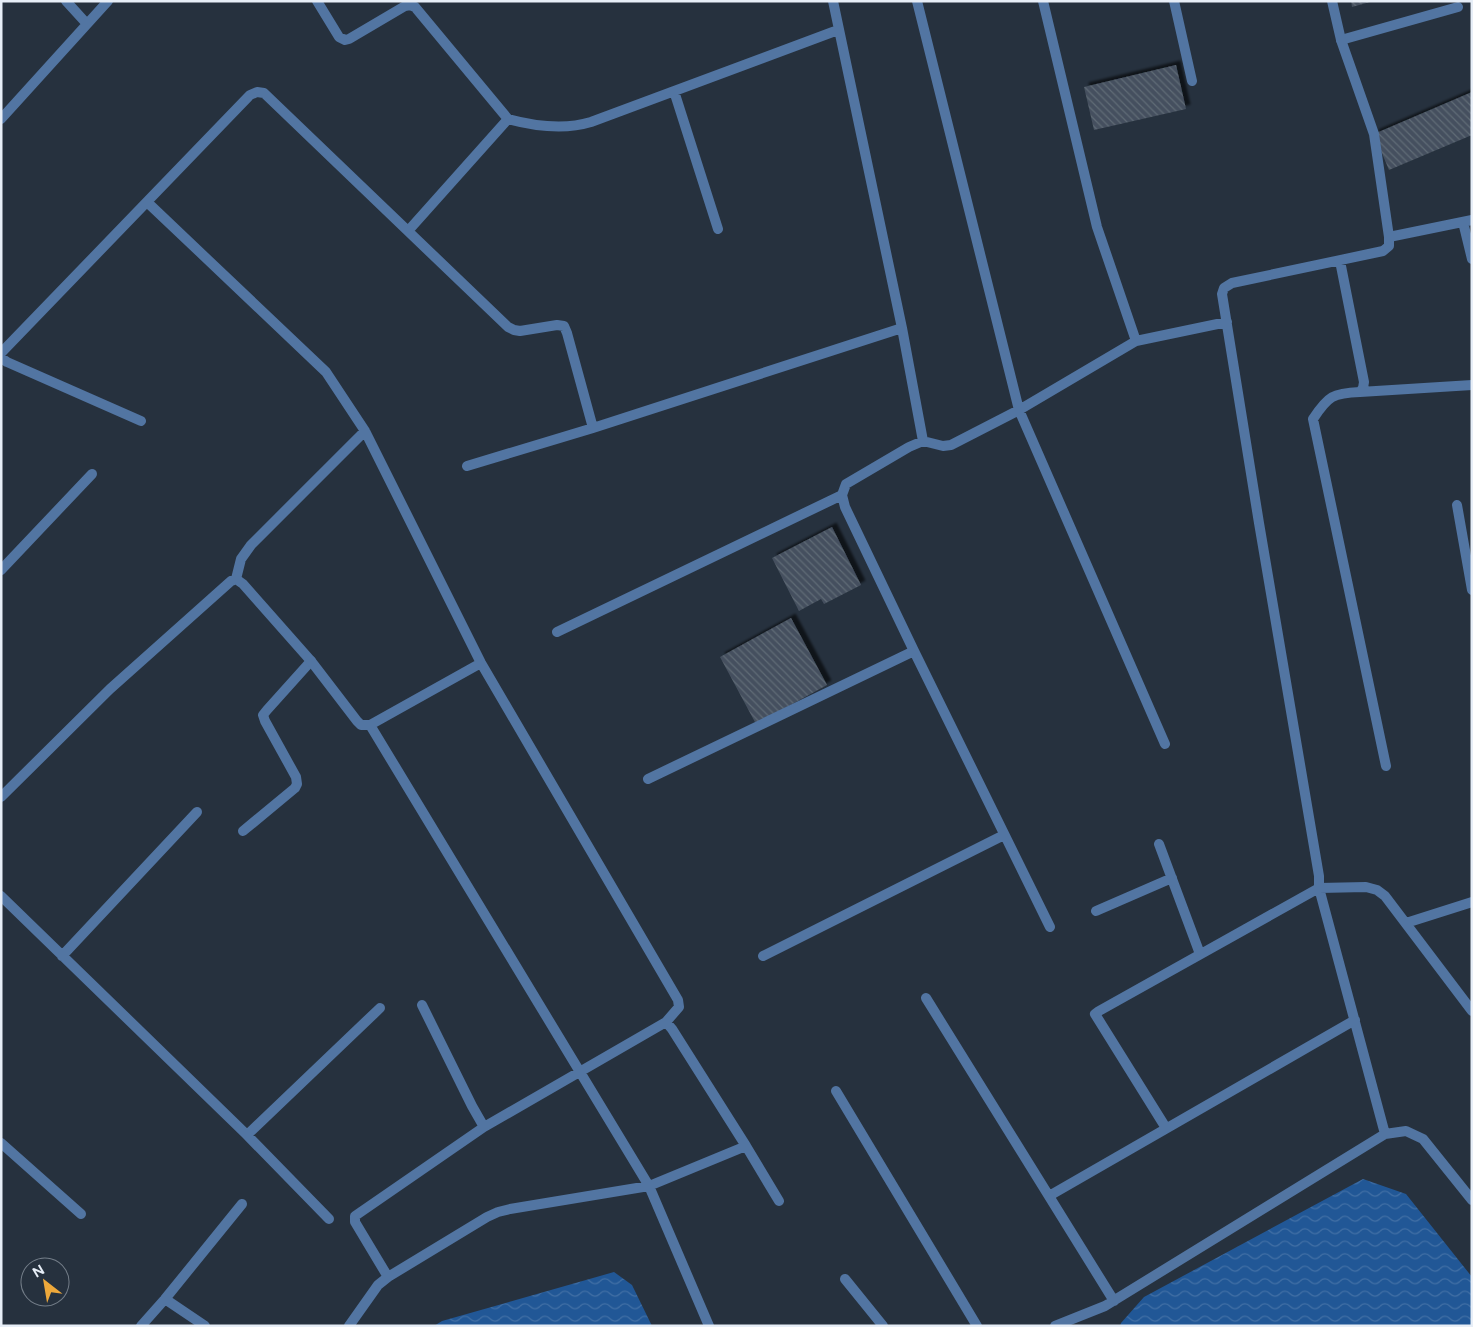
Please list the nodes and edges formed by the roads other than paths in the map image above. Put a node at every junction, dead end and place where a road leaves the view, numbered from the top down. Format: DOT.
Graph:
graph roads {
  1 [pos="66,1"];
  2 [pos="108,1"];
  3 [pos="317,1"];
  4 [pos="833,1"];
  5 [pos="917,1"];
  6 [pos="1043,1"];
  7 [pos="1174,1"];
  8 [pos="1332,1"];
  9 [pos="1458,7"];
  10 [pos="87,24"];
  11 [pos="838,30"];
  12 [pos="1341,40"];
  13 [pos="1192,80"];
  14 [pos="674,91"];
  15 [pos="1,118"];
  16 [pos="508,119"];
  17 [pos="147,202"];
  18 [pos="1468,221"];
  19 [pos="718,229"];
  20 [pos="408,231"];
  21 [pos="1389,237"];
  22 [pos="1472,259"];
  23 [pos="1340,261"];
  24 [pos="1227,322"];
  25 [pos="902,328"];
  26 [pos="1136,341"];
  27 [pos="1,353"];
  28 [pos="1,358"];
  29 [pos="1472,385"];
  30 [pos="1360,392"];
  31 [pos="1019,410"];
  32 [pos="141,421"];
  33 [pos="593,428"];
  34 [pos="365,431"];
  35 [pos="923,441"];
  36 [pos="467,466"];
  37 [pos="92,474"];
  38 [pos="842,495"];
  39 [pos="1457,505"];
  40 [pos="1,570"];
  41 [pos="236,579"];
  42 [pos="1472,590"];
  43 [pos="557,632"];
  44 [pos="914,651"];
  45 [pos="312,661"];
  46 [pos="481,663"];
  47 [pos="370,725"];
  48 [pos="1165,744"];
  49 [pos="1386,766"];
  50 [pos="648,778"];
  51 [pos="1,797"];
  52 [pos="197,812"];
  53 [pos="243,831"];
  54 [pos="1004,835"];
  55 [pos="1159,844"];
  56 [pos="1172,878"];
  57 [pos="1319,888"];
  58 [pos="1,896"];
  59 [pos="1472,902"];
  60 [pos="1096,911"];
  61 [pos="1406,923"];
  62 [pos="1050,927"];
  63 [pos="1200,954"];
  64 [pos="62,956"];
  65 [pos="763,956"];
  66 [pos="926,998"];
  67 [pos="422,1005"];
  68 [pos="380,1008"];
  69 [pos="1472,1011"];
  70 [pos="1355,1020"];
  71 [pos="666,1022"];
  72 [pos="580,1070"];
  73 [pos="836,1091"];
  74 [pos="484,1127"];
  75 [pos="1166,1128"];
  76 [pos="1385,1134"];
  77 [pos="247,1135"];
  78 [pos="1,1143"];
  79 [pos="746,1146"];
  80 [pos="649,1186"];
  81 [pos="1049,1196"];
  82 [pos="1472,1200"];
  83 [pos="779,1201"];
  84 [pos="242,1204"];
  85 [pos="81,1214"];
  86 [pos="329,1220"];
  87 [pos="388,1277"];
  88 [pos="845,1279"];
  89 [pos="164,1299"];
  90 [pos="1114,1301"];
  91 [pos="1085,1315"];
  92 [pos="141,1326"];
  93 [pos="204,1326"];
  94 [pos="349,1326"];
  95 [pos="709,1326"];
  96 [pos="883,1326"];
  97 [pos="977,1326"];
  98 [pos="1055,1326"];
  99 [pos="1090,1326"];
  1 -- 10 [label="street"];
  2 -- 10 [label="street"];
  3 -- 16 [label="street"];
  4 -- 11 [label="street"];
  5 -- 31 [label="street"];
  6 -- 26 [label="street"];
  7 -- 13 [label="street"];
  8 -- 12 [label="street"];
  9 -- 12 [label="street"];
  10 -- 15 [label="street"];
  11 -- 14 [label="street"];
  11 -- 25 [label="street"];
  12 -- 21 [label="street"];
  14 -- 16 [label="street"];
  14 -- 19 [label="street"];
  16 -- 20 [label="street"];
  17 -- 20 [label="street"];
  17 -- 27 [label="street"];
  17 -- 34 [label="street"];
  18 -- 21 [label="street"];
  18 -- 22 [label="street"];
  20 -- 33 [label="street"];
  21 -- 23 [label="street"];
  23 -- 24 [label="street"];
  23 -- 30 [label="street"];
  24 -- 26 [label="street"];
  24 -- 57 [label="street"];
  25 -- 33 [label="street"];
  25 -- 35 [label="street"];
  26 -- 31 [label="street"];
  28 -- 32 [label="street"];
  29 -- 30 [label="street"];
  30 -- 49 [label="street"];
  31 -- 35 [label="street"];
  31 -- 48 [label="street"];
  33 -- 36 [label="street"];
  34 -- 41 [label="street"];
  34 -- 46 [label="street"];
  35 -- 38 [label="street"];
  37 -- 40 [label="street"];
  38 -- 43 [label="street"];
  38 -- 44 [label="street"];
  39 -- 42 [label="street"];
  41 -- 45 [label="street"];
  41 -- 51 [label="street"];
  44 -- 50 [label="street"];
  44 -- 54 [label="street"];
  45 -- 47 [label="street"];
  45 -- 53 [label="street"];
  46 -- 47 [label="street"];
  46 -- 71 [label="street"];
  47 -- 72 [label="street"];
  52 -- 64 [label="street"];
  54 -- 62 [label="street"];
  54 -- 65 [label="street"];
  55 -- 56 [label="street"];
  56 -- 60 [label="street"];
  56 -- 63 [label="street"];
  57 -- 61 [label="street"];
  57 -- 63 [label="street"];
  57 -- 70 [label="street"];
  58 -- 64 [label="street"];
  59 -- 61 [label="street"];
  61 -- 69 [label="street"];
  63 -- 75 [label="street"];
  64 -- 77 [label="street"];
  66 -- 81 [label="street"];
  67 -- 74 [label="street"];
  68 -- 77 [label="street"];
  70 -- 75 [label="street"];
  70 -- 76 [label="street"];
  71 -- 72 [label="street"];
  71 -- 79 [label="street"];
  72 -- 74 [label="street"];
  72 -- 80 [label="street"];
  73 -- 97 [label="street"];
  74 -- 87 [label="street"];
  75 -- 81 [label="street"];
  76 -- 82 [label="street"];
  76 -- 90 [label="street"];
  77 -- 86 [label="street"];
  78 -- 85 [label="street"];
  79 -- 80 [label="street"];
  79 -- 83 [label="street"];
  80 -- 87 [label="street"];
  80 -- 95 [label="street"];
  81 -- 90 [label="street"];
  84 -- 89 [label="street"];
  87 -- 94 [label="street"];
  88 -- 96 [label="street"];
  89 -- 92 [label="street"];
  89 -- 93 [label="street"];
  90 -- 91 [label="street"];
  91 -- 98 [label="street"];
  91 -- 99 [label="street"];
}
